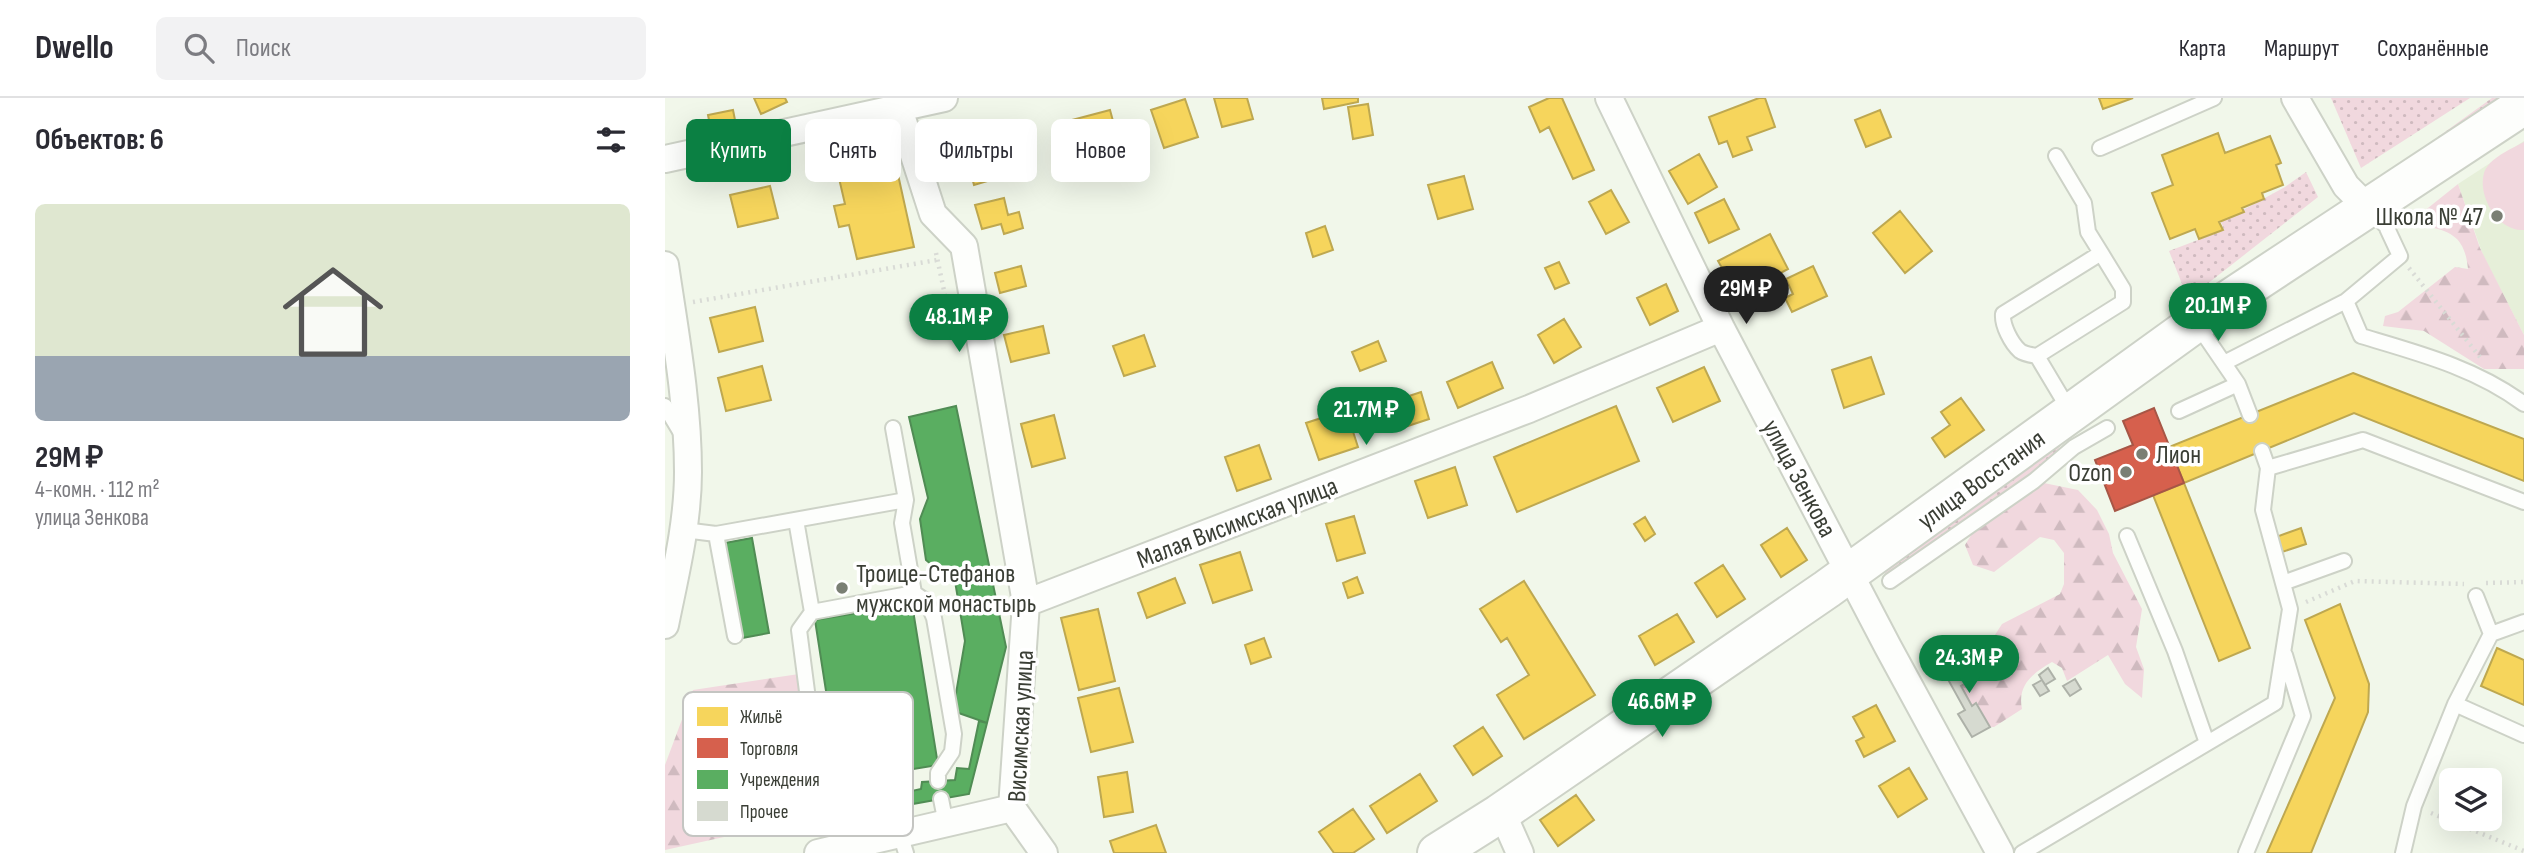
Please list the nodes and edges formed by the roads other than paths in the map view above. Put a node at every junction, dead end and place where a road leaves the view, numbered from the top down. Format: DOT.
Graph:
graph roads {
  1 [pos="944,98"];
  2 [pos="1609,98"];
  3 [pos="2214,98"];
  4 [pos="2295,98"];
  5 [pos="2524,105"];
  6 [pos="899,109"];
  7 [pos="2100,149"];
  8 [pos="2056,156"];
  9 [pos="665,159"];
  10 [pos="2367,207"];
  11 [pos="2101,253"];
  12 [pos="665,265"];
  13 [pos="2346,301"];
  14 [pos="2196,323"];
  15 [pos="1721,328"];
  16 [pos="2037,356"];
  17 [pos="2224,363"];
  18 [pos="2238,384"];
  19 [pos="2524,404"];
  20 [pos="665,407"];
  21 [pos="2179,411"];
  22 [pos="2072,414"];
  23 [pos="2250,415"];
  24 [pos="893,428"];
  25 [pos="2107,428"];
  26 [pos="686,440"];
  27 [pos="2262,450"];
  28 [pos="2268,468"];
  29 [pos="906,500"];
  30 [pos="2524,502"];
  31 [pos="796,520"];
  32 [pos="684,530"];
  33 [pos="716,534"];
  34 [pos="2127,536"];
  35 [pos="2344,561"];
  36 [pos="1849,571"];
  37 [pos="1890,581"];
  38 [pos="2283,583"];
  39 [pos="2473,590"];
  40 [pos="914,593"];
  41 [pos="1026,603"];
  42 [pos="812,612"];
  43 [pos="2524,622"];
  44 [pos="665,625"];
  45 [pos="2491,634"];
  46 [pos="735,636"];
  47 [pos="2283,651"];
  48 [pos="807,692"];
  49 [pos="2455,704"];
  50 [pos="2524,735"];
  51 [pos="2207,743"];
  52 [pos="938,781"];
  53 [pos="1012,808"];
  54 [pos="1499,814"];
  55 [pos="913,836"];
  56 [pos="903,844"];
  57 [pos="818,853"];
  58 [pos="1044,853"];
  59 [pos="1437,853"];
  60 [pos="1520,853"];
  61 [pos="2000,853"];
  62 [pos="2022,853"];
  63 [pos="2246,853"];
  64 [pos="2403,853"];
  1 -- 6 [label="street"];
  2 -- 15 [label="street, улица Зенкова"];
  3 -- 7 [label="lane"];
  4 -- 10 [label="street"];
  5 -- 10 [label="street, улица Восстания"];
  6 -- 9 [label="street"];
  6 -- 41 [label="street, Висимская улица"];
  8 -- 11 [label="lane"];
  10 -- 13 [label="lane"];
  10 -- 14 [label="street, улица Восстания"];
  11 -- 16 [label="lane"];
  11 -- 16 [label="lane"];
  12 -- 26 [label="street"];
  13 -- 17 [label="lane"];
  13 -- 19 [label="lane"];
  14 -- 17 [label="lane"];
  14 -- 22 [label="street, улица Восстания"];
  15 -- 36 [label="street, улица Зенкова"];
  15 -- 41 [label="street, Малая Висимская улица"];
  16 -- 22 [label="lane"];
  17 -- 18 [label="lane"];
  18 -- 21 [label="lane"];
  18 -- 23 [label="lane"];
  20 -- 26 [label="lane"];
  22 -- 36 [label="street, улица Восстания"];
  24 -- 29 [label="lane"];
  25 -- 37 [label="lane"];
  26 -- 32 [label="street"];
  27 -- 28 [label="lane"];
  28 -- 30 [label="lane"];
  28 -- 38 [label="lane"];
  29 -- 31 [label="lane"];
  29 -- 40 [label="lane"];
  31 -- 33 [label="lane"];
  31 -- 42 [label="lane"];
  32 -- 33 [label="lane"];
  32 -- 44 [label="street"];
  33 -- 46 [label="lane"];
  34 -- 51 [label="lane"];
  35 -- 38 [label="lane"];
  36 -- 54 [label="street, улица Восстания"];
  36 -- 61 [label="street, улица Зенкова"];
  38 -- 47 [label="lane"];
  39 -- 45 [label="lane"];
  40 -- 42 [label="lane"];
  40 -- 52 [label="lane"];
  41 -- 53 [label="street, Висимская улица"];
  42 -- 48 [label="lane"];
  43 -- 45 [label="lane"];
  45 -- 49 [label="lane"];
  47 -- 51 [label="lane"];
  47 -- 63 [label="lane"];
  49 -- 50 [label="lane"];
  49 -- 64 [label="lane"];
  51 -- 62 [label="lane"];
  53 -- 55 [label="street"];
  53 -- 58 [label="street, Висимская улица"];
  54 -- 59 [label="street, улица Восстания"];
  54 -- 60 [label="street"];
  56 -- 57 [label="street"];
}
